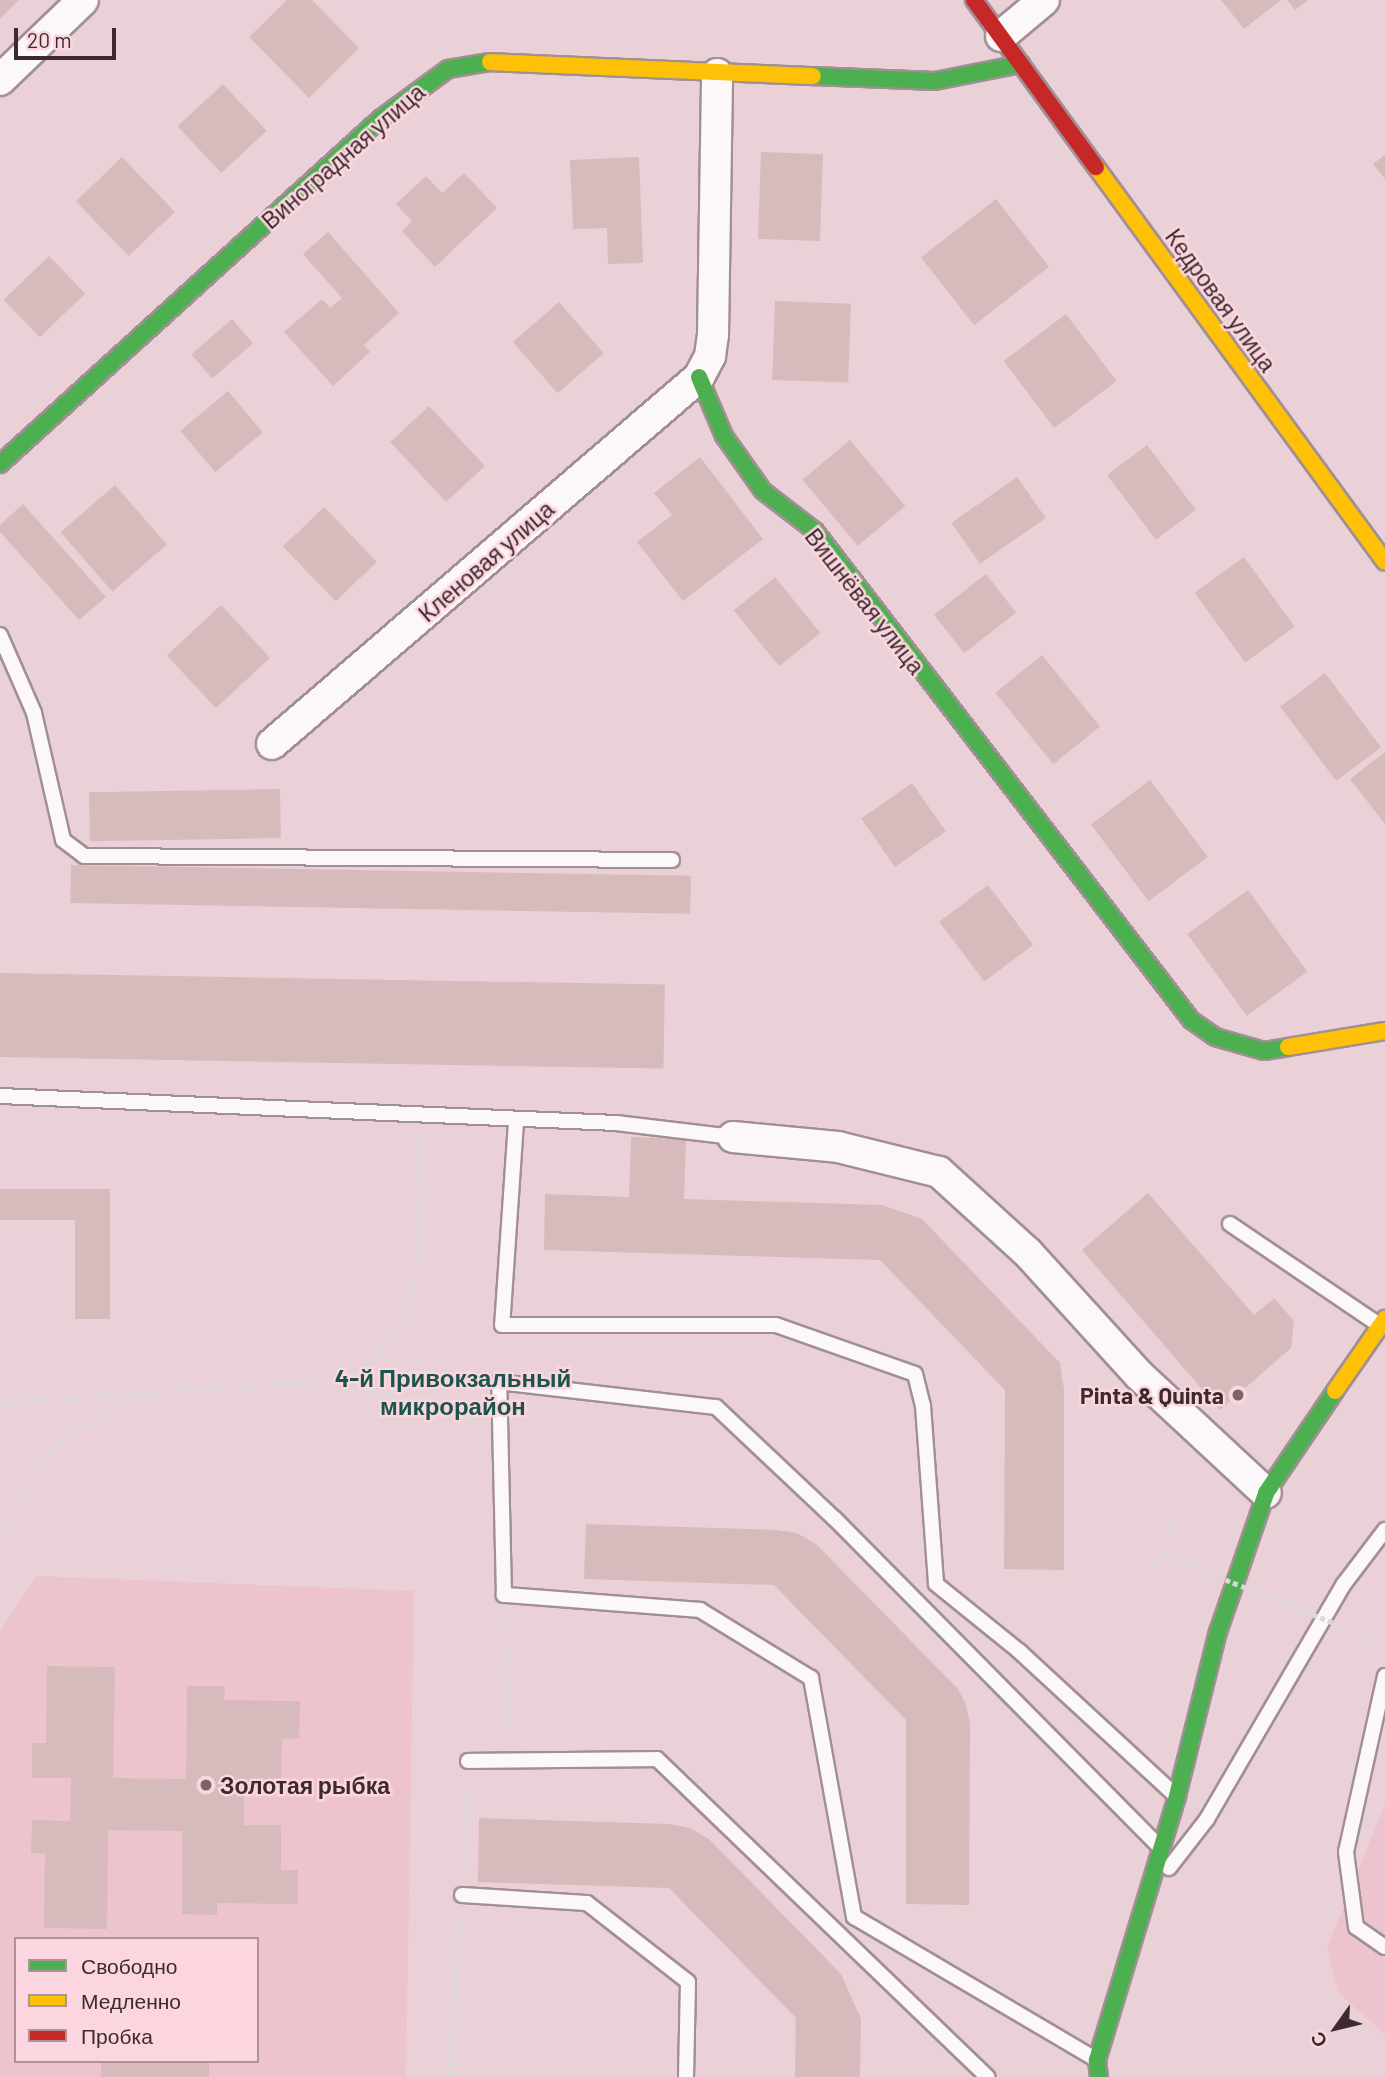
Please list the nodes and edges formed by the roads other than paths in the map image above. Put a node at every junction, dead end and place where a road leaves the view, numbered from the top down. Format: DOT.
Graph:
graph roads {
  1 [pos="83,0"];
  2 [pos="974,0"];
  3 [pos="1044,0"];
  4 [pos="1001,36"];
  5 [pos="1021,64"];
  6 [pos="717,74"];
  7 [pos="0,80"];
  8 [pos="699,377"];
  9 [pos="0,464"];
  10 [pos="1385,562"];
  11 [pos="0,635"];
  12 [pos="272,744"];
  13 [pos="671,860"];
  14 [pos="1385,1031"];
  15 [pos="0,1096"];
  16 [pos="516,1122"];
  17 [pos="733,1137"];
  18 [pos="1230,1224"];
  19 [pos="1382,1323"];
  20 [pos="1266,1493"];
  21 [pos="1385,1530"];
  22 [pos="1385,1676"];
  23 [pos="468,1761"];
  24 [pos="1177,1796"];
  25 [pos="1160,1847"];
  26 [pos="462,1895"];
  27 [pos="1145,1899"];
  28 [pos="1385,1947"];
  29 [pos="1097,2060"];
  30 [pos="686,2077"];
  31 [pos="988,2077"];
  32 [pos="1099,2077"];
  1 -- 7 [label="street"];
  2 -- 4 [label="street, Кедровая улица"];
  3 -- 4 [label="street"];
  4 -- 5 [label="street, Кедровая улица"];
  5 -- 6 [label="street, Виноградная улица"];
  5 -- 10 [label="street, Кедровая улица"];
  6 -- 8 [label="street"];
  6 -- 9 [label="street, Виноградная улица"];
  8 -- 12 [label="street, Кленовая улица"];
  8 -- 14 [label="street, Вишнёвая улица"];
  11 -- 13 [label="lane"];
  15 -- 16 [label="lane"];
  16 -- 17 [label="lane"];
  16 -- 24 [label="lane"];
  17 -- 20 [label="street"];
  18 -- 19 [label="lane"];
  19 -- 20 [label="street"];
  20 -- 24 [label="street"];
  21 -- 27 [label="lane"];
  22 -- 28 [label="lane"];
  23 -- 31 [label="lane"];
  24 -- 25 [label="street"];
  25 -- 27 [label="street"];
  25 -- 29 [label="lane"];
  26 -- 30 [label="lane"];
  27 -- 29 [label="street"];
  29 -- 32 [label="street"];
}
